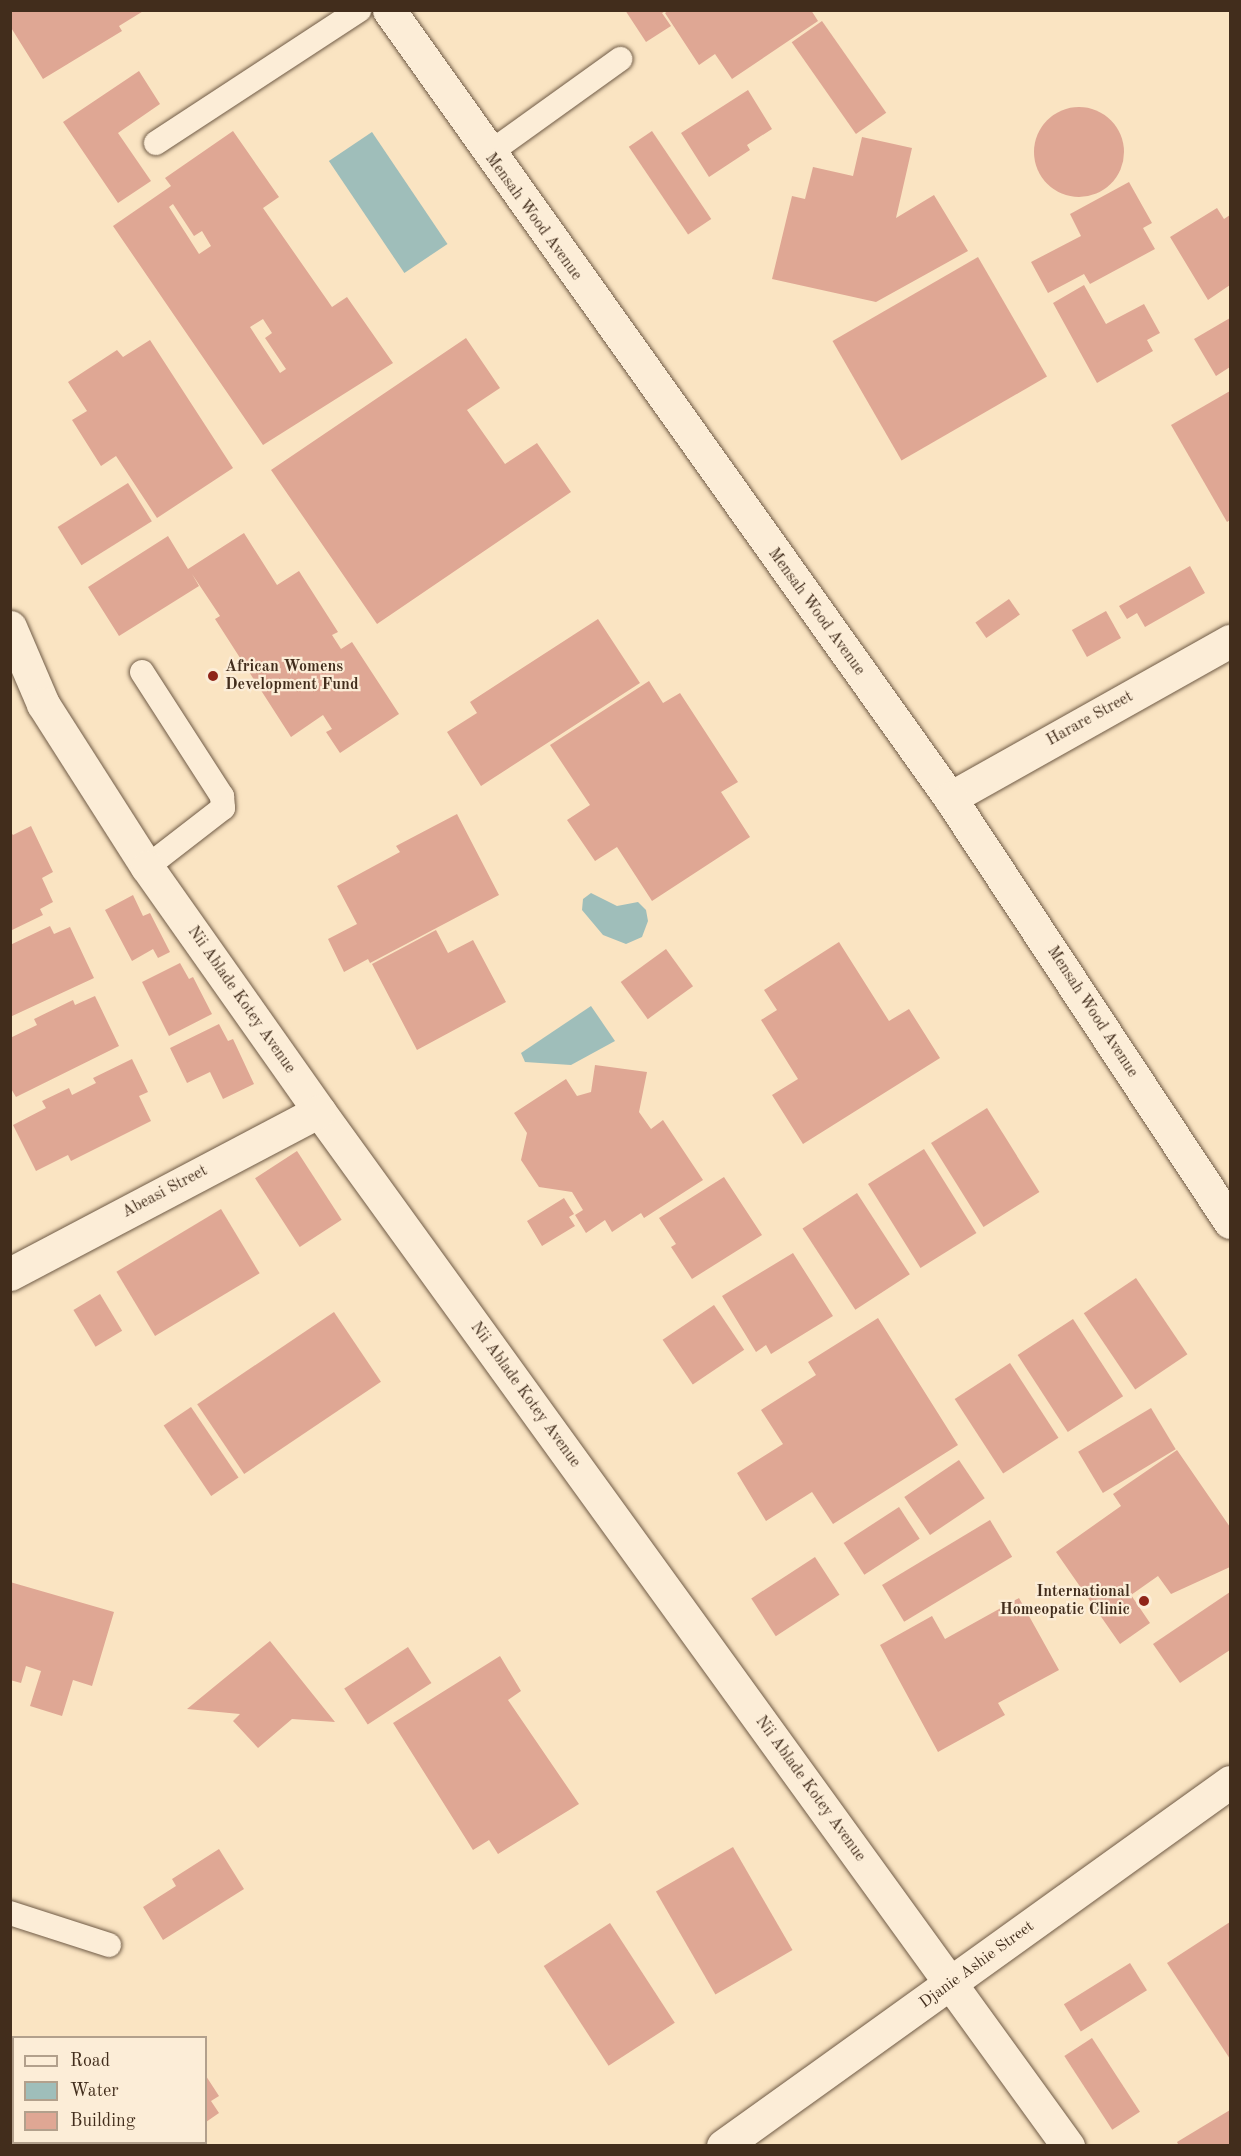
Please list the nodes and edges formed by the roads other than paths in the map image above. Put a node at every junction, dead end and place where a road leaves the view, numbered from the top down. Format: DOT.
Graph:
graph roads {
  1 [pos="359,10"];
  2 [pos="389,10"];
  3 [pos="620,59"];
  4 [pos="156,143"];
  5 [pos="488,154"];
  6 [pos="10,627"];
  7 [pos="1230,641"];
  8 [pos="142,672"];
  9 [pos="950,798"];
  10 [pos="147,867"];
  11 [pos="319,1111"];
  12 [pos="1230,1222"];
  13 [pos="10,1274"];
  14 [pos="1230,1782"];
  15 [pos="10,1913"];
  16 [pos="109,1945"];
  17 [pos="951,1984"];
  18 [pos="723,2145"];
  19 [pos="1068,2145"];
  1 -- 4 [label="lane"];
  2 -- 5 [label="street, Mensah Wood Avenue"];
  3 -- 5 [label="lane"];
  5 -- 9 [label="street, Mensah Wood Avenue"];
  6 -- 10 [label="street, Nii Ablade Kotey Avenue"];
  7 -- 9 [label="street, Harare Street"];
  8 -- 10 [label="lane"];
  9 -- 12 [label="street, Mensah Wood Avenue"];
  10 -- 11 [label="street, Nii Ablade Kotey Avenue"];
  11 -- 13 [label="street, Abeasi Street"];
  11 -- 17 [label="street, Nii Ablade Kotey Avenue"];
  14 -- 17 [label="street, Djanie Ashie Street"];
  15 -- 16 [label="lane"];
  17 -- 18 [label="street, Djanie Ashie Street"];
  17 -- 19 [label="street, Nii Ablade Kotey Avenue"];
}
